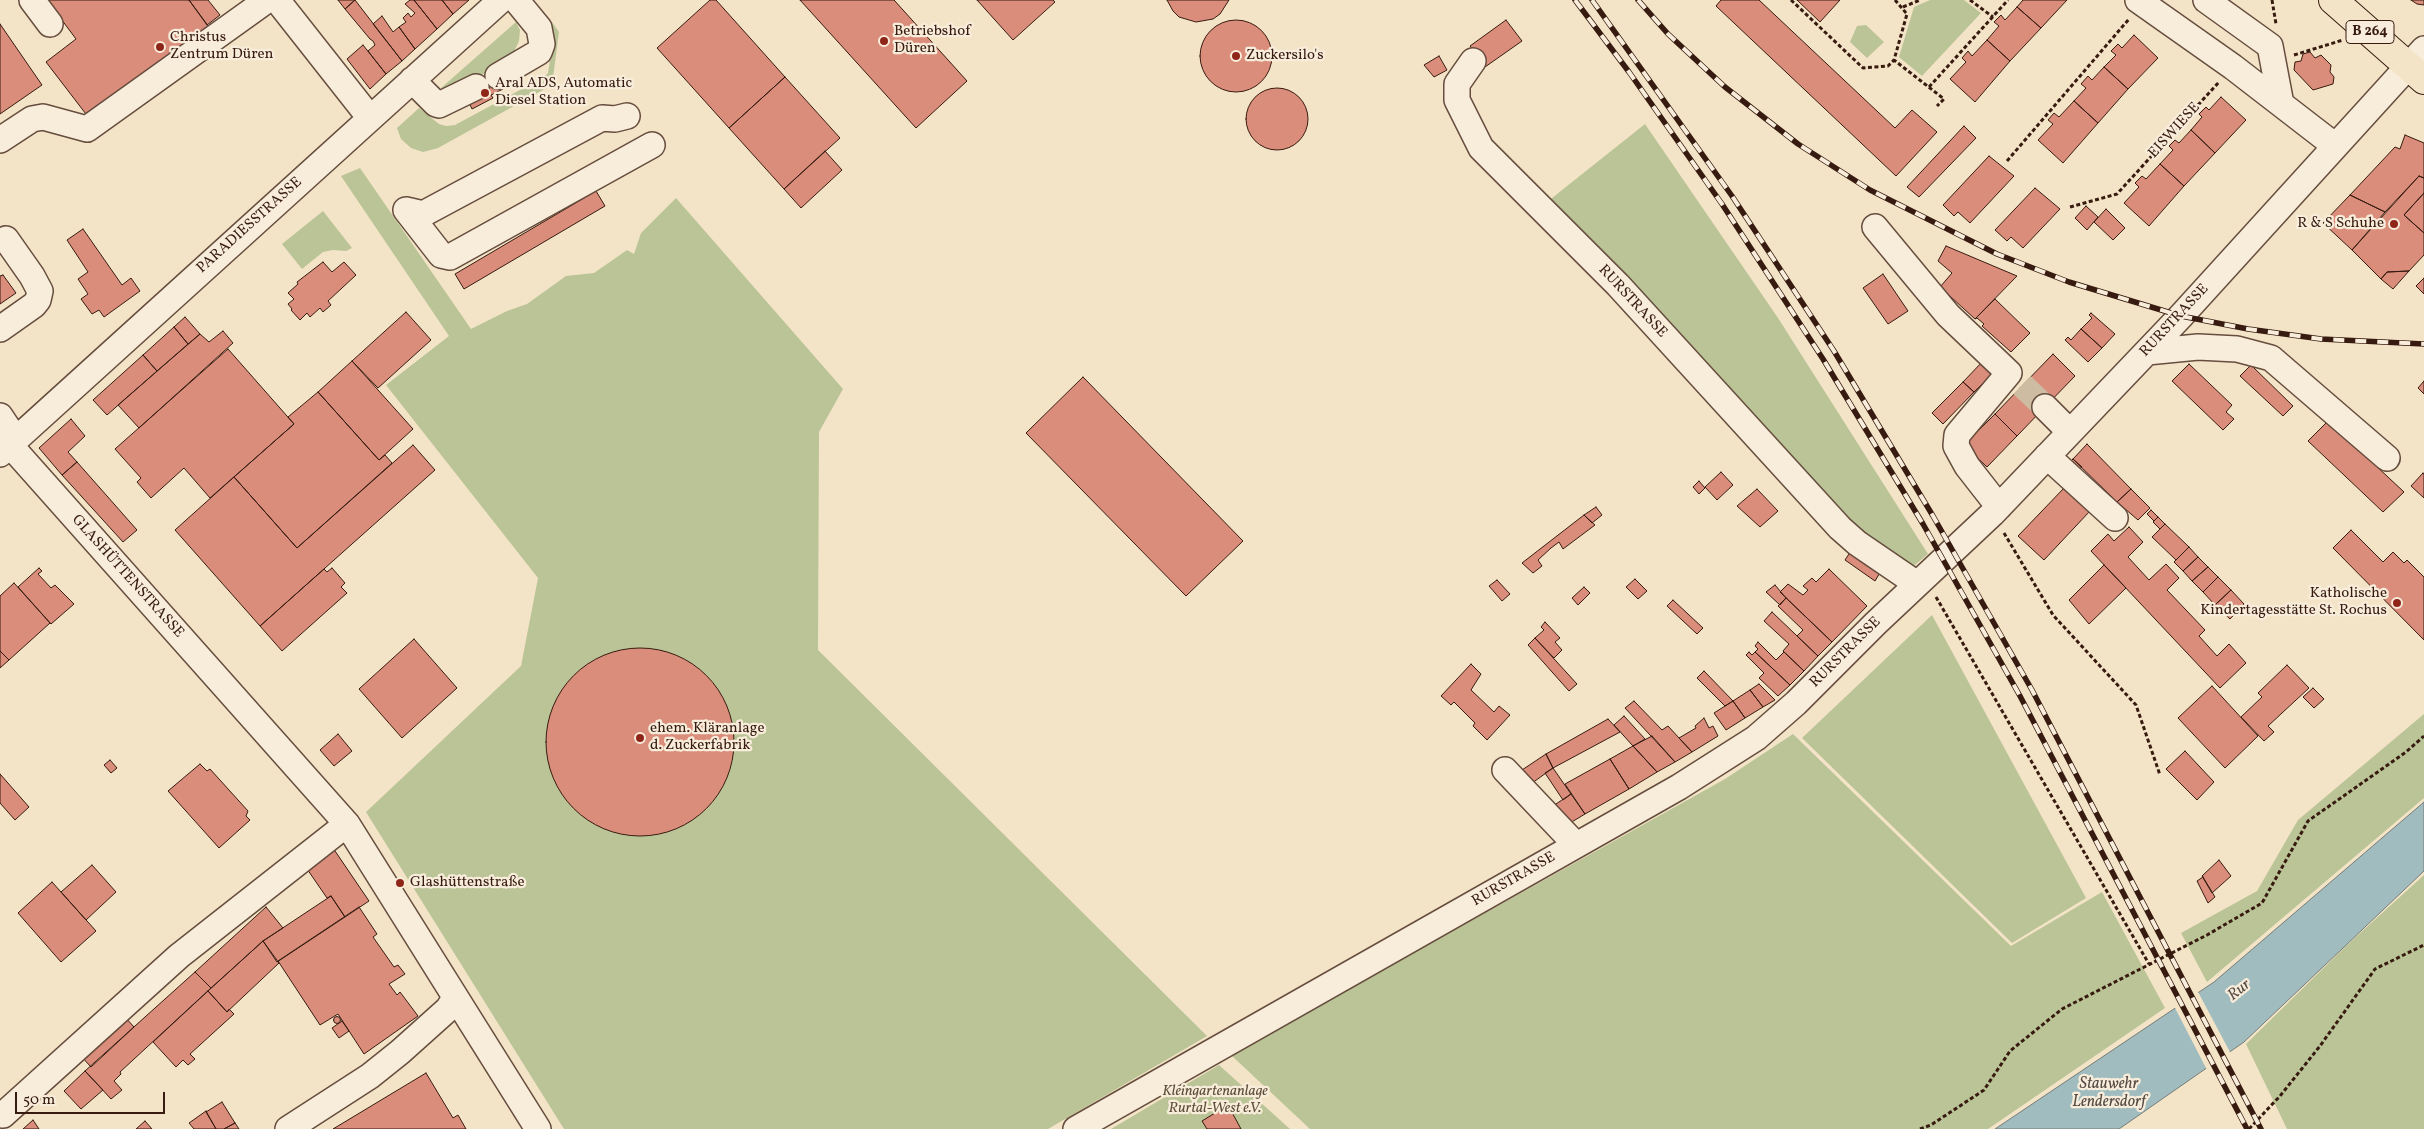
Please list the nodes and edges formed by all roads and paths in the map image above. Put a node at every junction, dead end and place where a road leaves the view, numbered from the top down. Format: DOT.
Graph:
graph roads {
  1 [pos="32,0"];
  2 [pos="267,0"];
  3 [pos="277,0"];
  4 [pos="501,0"];
  5 [pos="516,0"];
  6 [pos="1791,0"];
  7 [pos="1895,0"];
  8 [pos="1920,0"];
  9 [pos="1970,0"];
  10 [pos="2008,0"];
  11 [pos="2206,0"];
  12 [pos="2333,0"];
  13 [pos="2140,1"];
  14 [pos="1903,7"];
  15 [pos="1993,18"];
  16 [pos="50,24"];
  17 [pos="2370,32"];
  18 [pos="1894,60"];
  19 [pos="1473,61"];
  20 [pos="2273,62"];
  21 [pos="2418,64"];
  22 [pos="2233,67"];
  23 [pos="498,76"];
  24 [pos="412,80"];
  25 [pos="476,87"];
  26 [pos="1929,87"];
  27 [pos="2281,104"];
  28 [pos="1937,106"];
  29 [pos="627,116"];
  30 [pos="370,118"];
  31 [pos="0,140"];
  32 [pos="652,145"];
  33 [pos="2334,145"];
  34 [pos="2007,161"];
  35 [pos="2070,207"];
  36 [pos="1875,227"];
  37 [pos="6,239"];
  38 [pos="0,329"];
  39 [pos="2147,352"];
  40 [pos="2045,407"];
  41 [pos="0,416"];
  42 [pos="2070,432"];
  43 [pos="9,446"];
  44 [pos="2047,456"];
  45 [pos="2387,458"];
  46 [pos="1995,510"];
  47 [pos="2115,518"];
  48 [pos="1921,581"];
  49 [pos="2424,736"];
  50 [pos="1505,770"];
  51 [pos="2160,775"];
  52 [pos="347,824"];
  53 [pos="1576,845"];
  54 [pos="2424,945"];
  55 [pos="2149,964"];
  56 [pos="455,998"];
  57 [pos="3,1115"];
  58 [pos="288,1129"];
  59 [pos="538,1129"];
  60 [pos="1076,1129"];
  61 [pos="1920,1129"];
  62 [pos="2249,1129"];
  1 -- 16 [label="street"];
  2 -- 31 [label="street"];
  3 -- 30 [label="street"];
  4 -- 24 [label="street, PARADIESSTRASSE"];
  5 -- 23 [label="street"];
  6 -- 18 [label="path"];
  7 -- 14 [label="path"];
  8 -- 14 [label="path"];
  9 -- 15 [label="path"];
  10 -- 15 [label="path"];
  11 -- 20 [label="street"];
  12 -- 17 [label="main road, B 264"];
  13 -- 22 [label="street"];
  13 -- 34 [label="path"];
  14 -- 18 [label="path"];
  15 -- 26 [label="path"];
  17 -- 20 [label="path"];
  17 -- 21 [label="main road, B 264"];
  18 -- 26 [label="path"];
  19 -- 48 [label="street, RURSTRASSE"];
  20 -- 27 [label="street"];
  21 -- 33 [label="street, RURSTRASSE"];
  22 -- 27 [label="street"];
  22 -- 35 [label="path, EISWIESE"];
  24 -- 25 [label="street"];
  24 -- 30 [label="street, PARADIESSTRASSE"];
  26 -- 28 [label="path"];
  27 -- 33 [label="street"];
  29 -- 32 [label="street"];
  30 -- 43 [label="street, PARADIESSTRASSE"];
  33 -- 39 [label="street, RURSTRASSE"];
  36 -- 46 [label="street"];
  37 -- 38 [label="street"];
  39 -- 42 [label="street, RURSTRASSE"];
  39 -- 45 [label="street"];
  40 -- 42 [label="street"];
  41 -- 43 [label="street, GLASHÜTTENSTRASSE"];
  42 -- 44 [label="street, RURSTRASSE"];
  43 -- 52 [label="street, GLASHÜTTENSTRASSE"];
  44 -- 46 [label="street, RURSTRASSE"];
  44 -- 47 [label="street"];
  46 -- 48 [label="street, RURSTRASSE"];
  46 -- 51 [label="path"];
  48 -- 53 [label="street, RURSTRASSE"];
  48 -- 55 [label="path"];
  49 -- 55 [label="path"];
  50 -- 53 [label="street"];
  52 -- 56 [label="street, GLASHÜTTENSTRASSE"];
  52 -- 57 [label="street"];
  53 -- 60 [label="street, RURSTRASSE"];
  54 -- 62 [label="path"];
  55 -- 61 [label="path"];
  56 -- 58 [label="street"];
  56 -- 59 [label="street, GLASHÜTTENSTRASSE"];
}
